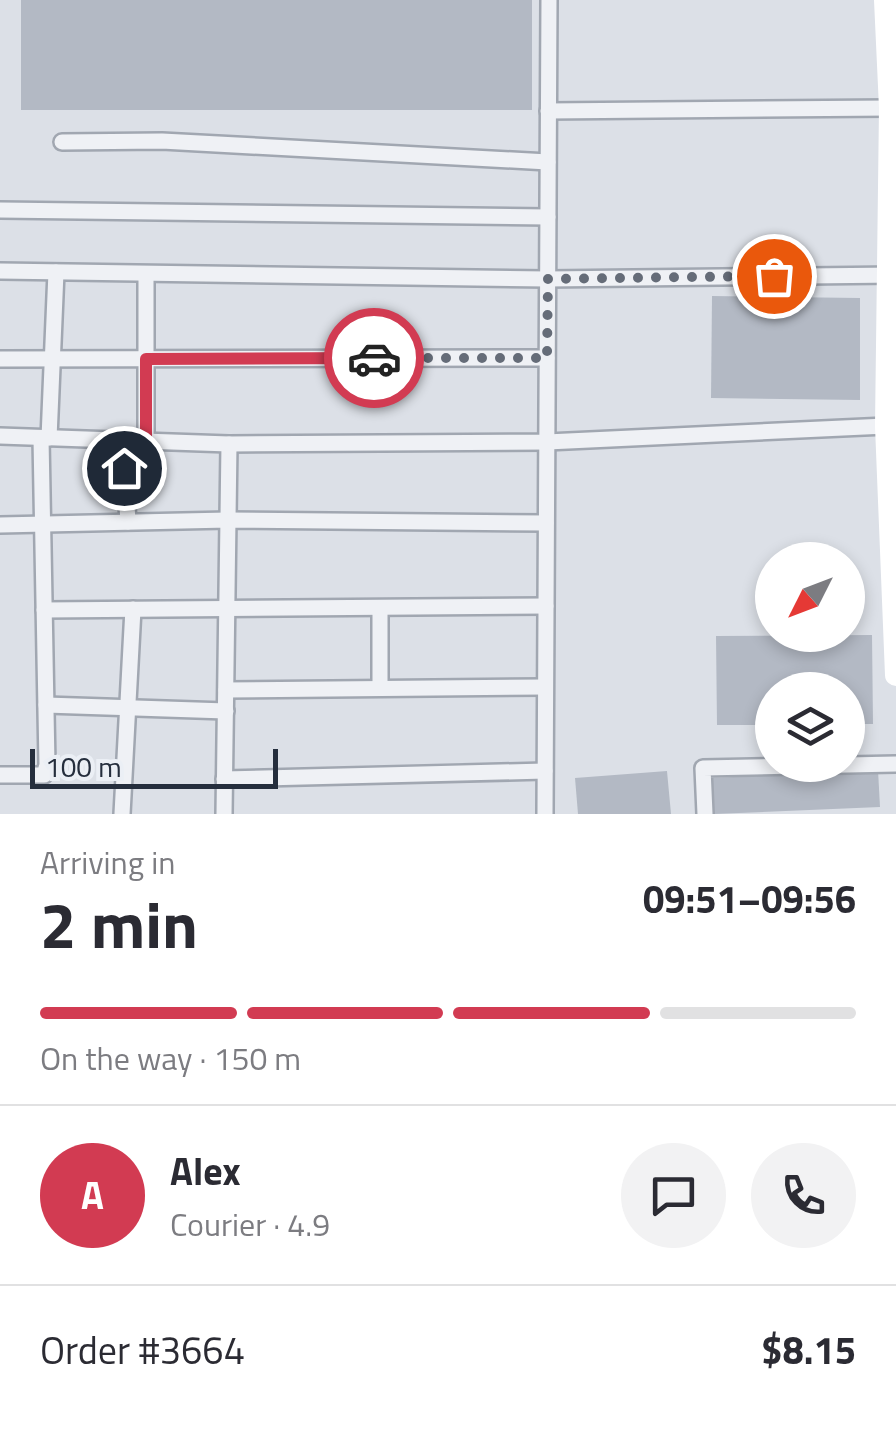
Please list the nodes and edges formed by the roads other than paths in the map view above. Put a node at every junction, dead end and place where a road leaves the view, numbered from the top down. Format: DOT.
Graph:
graph roads {
  1 [pos="549,0"];
  2 [pos="885,0"];
  3 [pos="890,108"];
  4 [pos="548,110"];
  5 [pos="62,142"];
  6 [pos="548,162"];
  7 [pos="0,210"];
  8 [pos="548,218"];
  9 [pos="0,272"];
  10 [pos="56,272"];
  11 [pos="146,274"];
  12 [pos="892,275"];
  13 [pos="548,279"];
  14 [pos="547,358"];
  15 [pos="0,359"];
  16 [pos="52,359"];
  17 [pos="146,359"];
  18 [pos="886,426"];
  19 [pos="0,436"];
  20 [pos="45,438"];
  21 [pos="123,441"];
  22 [pos="146,442"];
  23 [pos="547,442"];
  24 [pos="229,444"];
  25 [pos="228,520"];
  26 [pos="128,522"];
  27 [pos="42,524"];
  28 [pos="546,524"];
  29 [pos="0,525"];
  30 [pos="546,606"];
  31 [pos="380,608"];
  32 [pos="132,609"];
  33 [pos="44,610"];
  34 [pos="227,610"];
  35 [pos="896,619"];
  36 [pos="896,676"];
  37 [pos="545,687"];
  38 [pos="380,688"];
  39 [pos="226,690"];
  40 [pos="46,705"];
  41 [pos="128,708"];
  42 [pos="226,711"];
  43 [pos="896,764"];
  44 [pos="545,771"];
  45 [pos="0,775"];
  46 [pos="224,779"];
  47 [pos="122,814"];
  48 [pos="224,814"];
  49 [pos="545,814"];
  50 [pos="705,814"];
  1 -- 4 [label="street"];
  2 -- 3 [label="street"];
  3 -- 4 [label="street"];
  3 -- 12 [label="street"];
  4 -- 6 [label="street"];
  5 -- 6 [label="street"];
  6 -- 8 [label="street"];
  7 -- 8 [label="street"];
  8 -- 13 [label="street"];
  9 -- 10 [label="street"];
  10 -- 11 [label="street"];
  10 -- 16 [label="street"];
  11 -- 13 [label="street"];
  11 -- 17 [label="street"];
  12 -- 13 [label="street"];
  12 -- 18 [label="street"];
  13 -- 14 [label="street"];
  14 -- 17 [label="street"];
  14 -- 23 [label="street"];
  15 -- 16 [label="street"];
  16 -- 17 [label="street"];
  16 -- 20 [label="street"];
  17 -- 22 [label="street"];
  18 -- 23 [label="street"];
  18 -- 35 [label="street"];
  19 -- 20 [label="street"];
  20 -- 21 [label="street"];
  20 -- 27 [label="street"];
  21 -- 22 [label="street"];
  21 -- 26 [label="street"];
  22 -- 24 [label="street"];
  23 -- 24 [label="street"];
  23 -- 28 [label="street"];
  24 -- 25 [label="street"];
  25 -- 26 [label="street"];
  25 -- 28 [label="street"];
  25 -- 34 [label="street"];
  26 -- 27 [label="street"];
  27 -- 29 [label="street"];
  27 -- 33 [label="street"];
  28 -- 30 [label="street"];
  30 -- 31 [label="street"];
  30 -- 37 [label="street"];
  31 -- 34 [label="street"];
  31 -- 38 [label="street"];
  32 -- 33 [label="street"];
  32 -- 34 [label="street"];
  32 -- 41 [label="street"];
  33 -- 40 [label="street"];
  34 -- 39 [label="street"];
  35 -- 36 [label="street"];
  37 -- 38 [label="street"];
  37 -- 44 [label="street"];
  38 -- 39 [label="street"];
  39 -- 42 [label="street"];
  40 -- 41 [label="street"];
  40 -- 45 [label="street"];
  41 -- 42 [label="street"];
  41 -- 47 [label="street"];
  42 -- 46 [label="street"];
  43 -- 50 [label="street"];
  44 -- 46 [label="street"];
  44 -- 49 [label="street"];
  46 -- 48 [label="street"];
}
